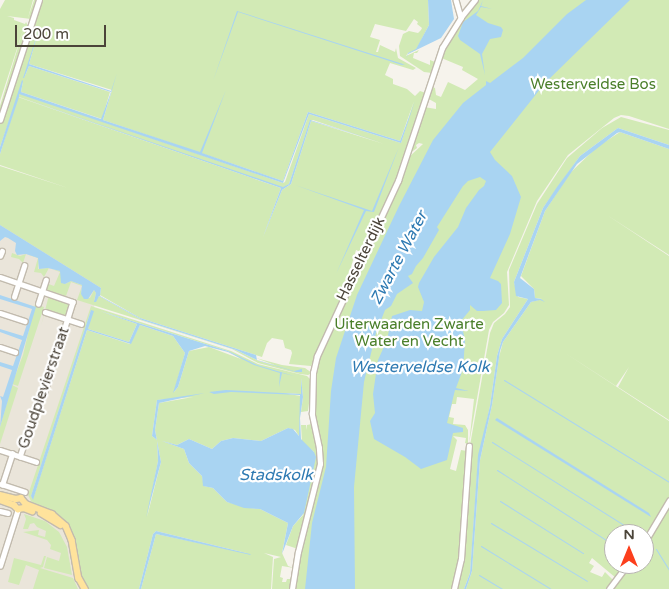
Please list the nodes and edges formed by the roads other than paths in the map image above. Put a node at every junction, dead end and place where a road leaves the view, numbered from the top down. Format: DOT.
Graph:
graph roads {
  1 [pos="39,0"];
  2 [pos="456,0"];
  3 [pos="475,0"];
  4 [pos="461,16"];
  5 [pos="0,120"];
  6 [pos="2,250"];
  7 [pos="0,256"];
  8 [pos="24,266"];
  9 [pos="0,277"];
  10 [pos="46,280"];
  11 [pos="18,283"];
  12 [pos="42,291"];
  13 [pos="14,297"];
  14 [pos="38,304"];
  15 [pos="46,312"];
  16 [pos="0,314"];
  17 [pos="68,319"];
  18 [pos="25,322"];
  19 [pos="81,324"];
  20 [pos="0,348"];
  21 [pos="15,352"];
  22 [pos="468,446"];
  23 [pos="0,450"];
  24 [pos="12,454"];
  25 [pos="20,457"];
  26 [pos="36,462"];
  27 [pos="1,484"];
  28 [pos="25,492"];
  29 [pos="0,495"];
  30 [pos="0,500"];
  31 [pos="669,502"];
  32 [pos="19,505"];
  33 [pos="0,511"];
  34 [pos="8,513"];
  35 [pos="654,527"];
  36 [pos="0,566"];
  37 [pos="620,574"];
  38 [pos="85,589"];
  39 [pos="292,589"];
  40 [pos="454,589"];
  41 [pos="609,589"];
  1 -- 5 [label="street"];
  2 -- 4 [label="street"];
  3 -- 4 [label="street, Hasselterdijk"];
  4 -- 39 [label="street, Hasselterdijk"];
  6 -- 7 [label="street"];
  8 -- 11 [label="street"];
  9 -- 11 [label="street, Goudplevierstraat"];
  10 -- 12 [label="street"];
  11 -- 12 [label="street, Goudplevierstraat"];
  11 -- 13 [label="street"];
  12 -- 14 [label="street"];
  12 -- 17 [label="street, Goudplevierstraat"];
  15 -- 17 [label="street, Goudplevierstraat"];
  16 -- 18 [label="street"];
  17 -- 19 [label="street, Goudplevierstraat"];
  17 -- 25 [label="street, Goudplevierstraat"];
  20 -- 21 [label="street"];
  22 -- 40 [label="street"];
  23 -- 24 [label="street, Goudplevierstraat"];
  24 -- 25 [label="street, Goudplevierstraat"];
  24 -- 27 [label="street"];
  25 -- 26 [label="street, Goudplevierstraat"];
  27 -- 28 [label="street"];
  29 -- 32 [label="main road"];
  30 -- 32 [label="main road"];
  31 -- 35 [label="street"];
  32 -- 36 [label="street"];
  32 -- 38 [label="main road"];
  33 -- 34 [label="street"];
  37 -- 41 [label="street"];
}
